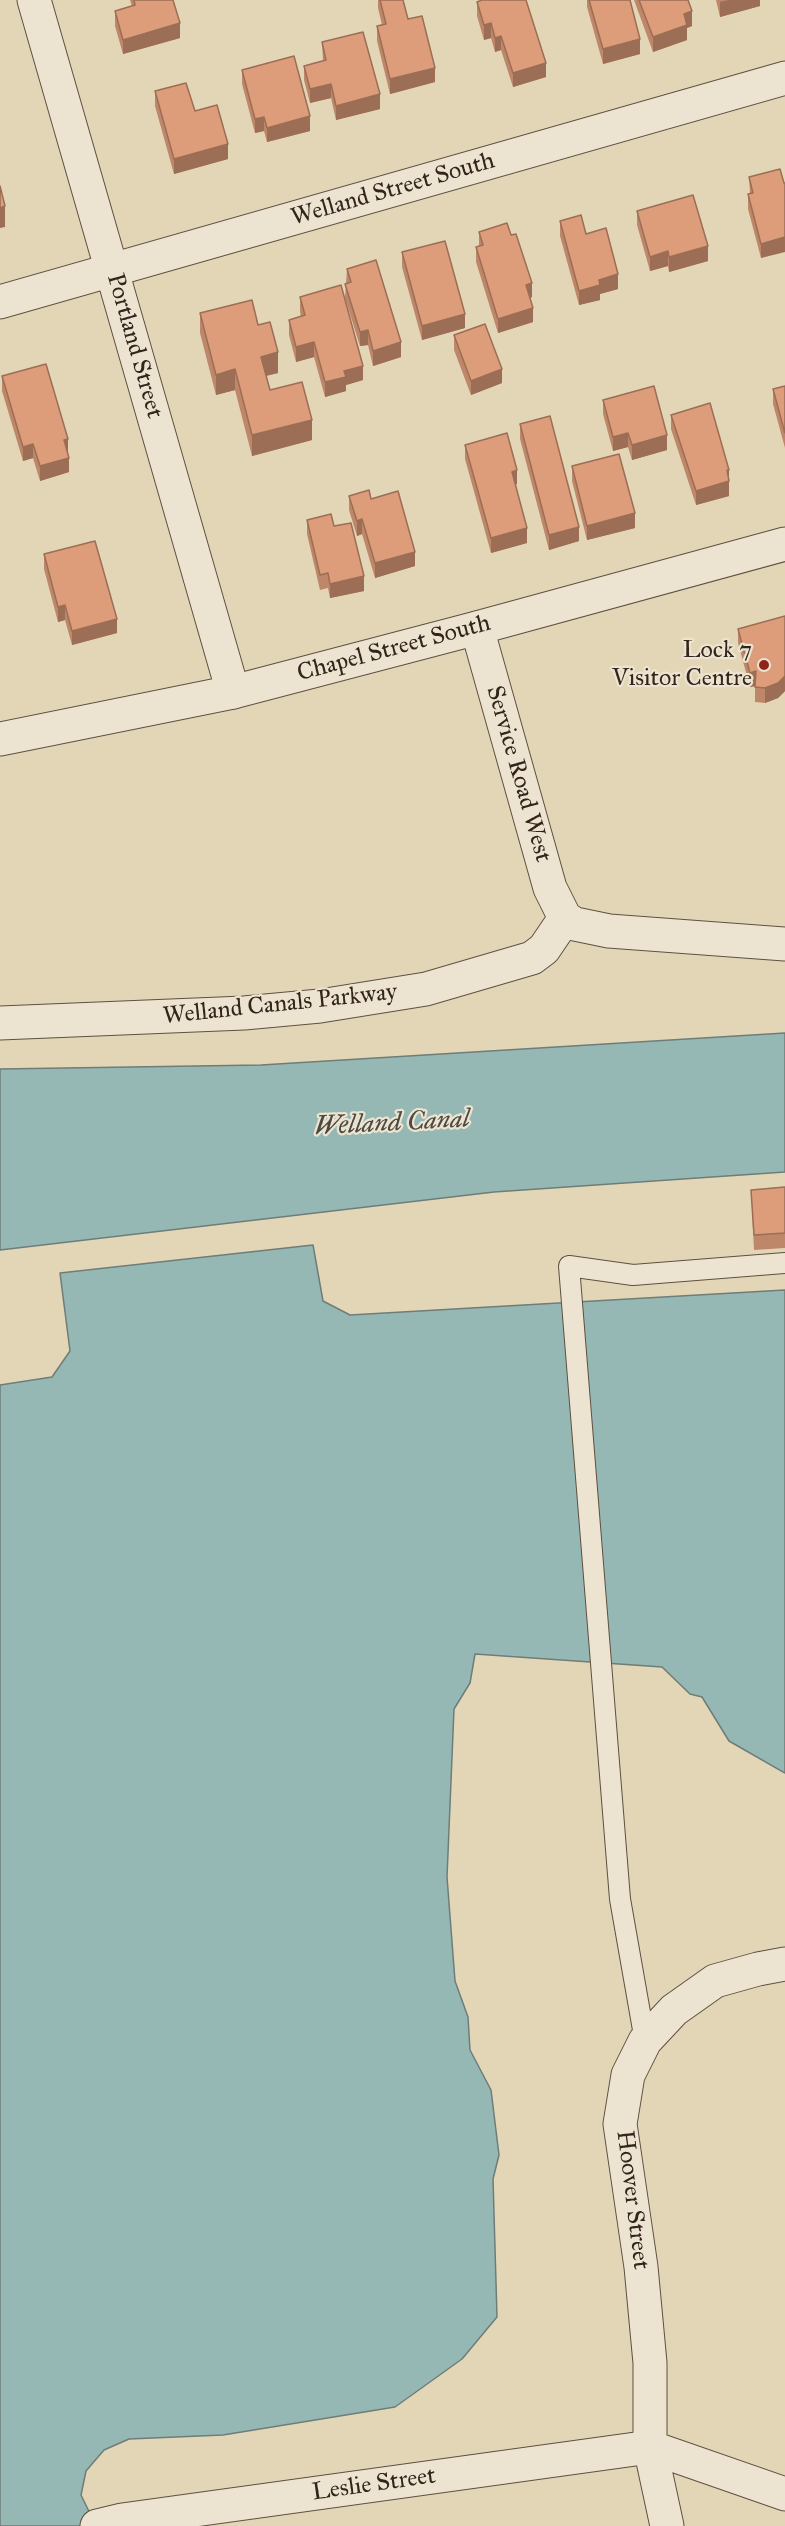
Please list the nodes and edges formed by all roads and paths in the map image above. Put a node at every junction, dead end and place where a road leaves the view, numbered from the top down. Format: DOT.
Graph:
graph roads {
  1 [pos="34,0"];
  2 [pos="785,78"];
  3 [pos="112,271"];
  4 [pos="0,302"];
  5 [pos="785,544"];
  6 [pos="477,627"];
  7 [pos="233,692"];
  8 [pos="0,739"];
  9 [pos="565,918"];
  10 [pos="785,944"];
  11 [pos="0,1023"];
  12 [pos="785,1263"];
  13 [pos="785,1964"];
  14 [pos="645,2041"];
  15 [pos="650,2447"];
  16 [pos="785,2494"];
  17 [pos="110,2523"];
  18 [pos="667,2526"];
  1 -- 3 [label="street, Portland Street"];
  2 -- 3 [label="street, Welland Street South"];
  3 -- 4 [label="street, Welland Street South"];
  3 -- 7 [label="street, Portland Street"];
  5 -- 6 [label="street, Chapel Street South"];
  6 -- 7 [label="street, Chapel Street South"];
  6 -- 9 [label="street, Service Road West"];
  7 -- 8 [label="street, Chapel Street South"];
  9 -- 10 [label="street"];
  9 -- 11 [label="street, Welland Canals Parkway"];
  12 -- 14 [label="lane"];
  13 -- 14 [label="street, Hoover Street"];
  14 -- 15 [label="street, Hoover Street"];
  15 -- 16 [label="street"];
  15 -- 17 [label="street, Leslie Street"];
  15 -- 18 [label="street, Hoover Street"];
}
